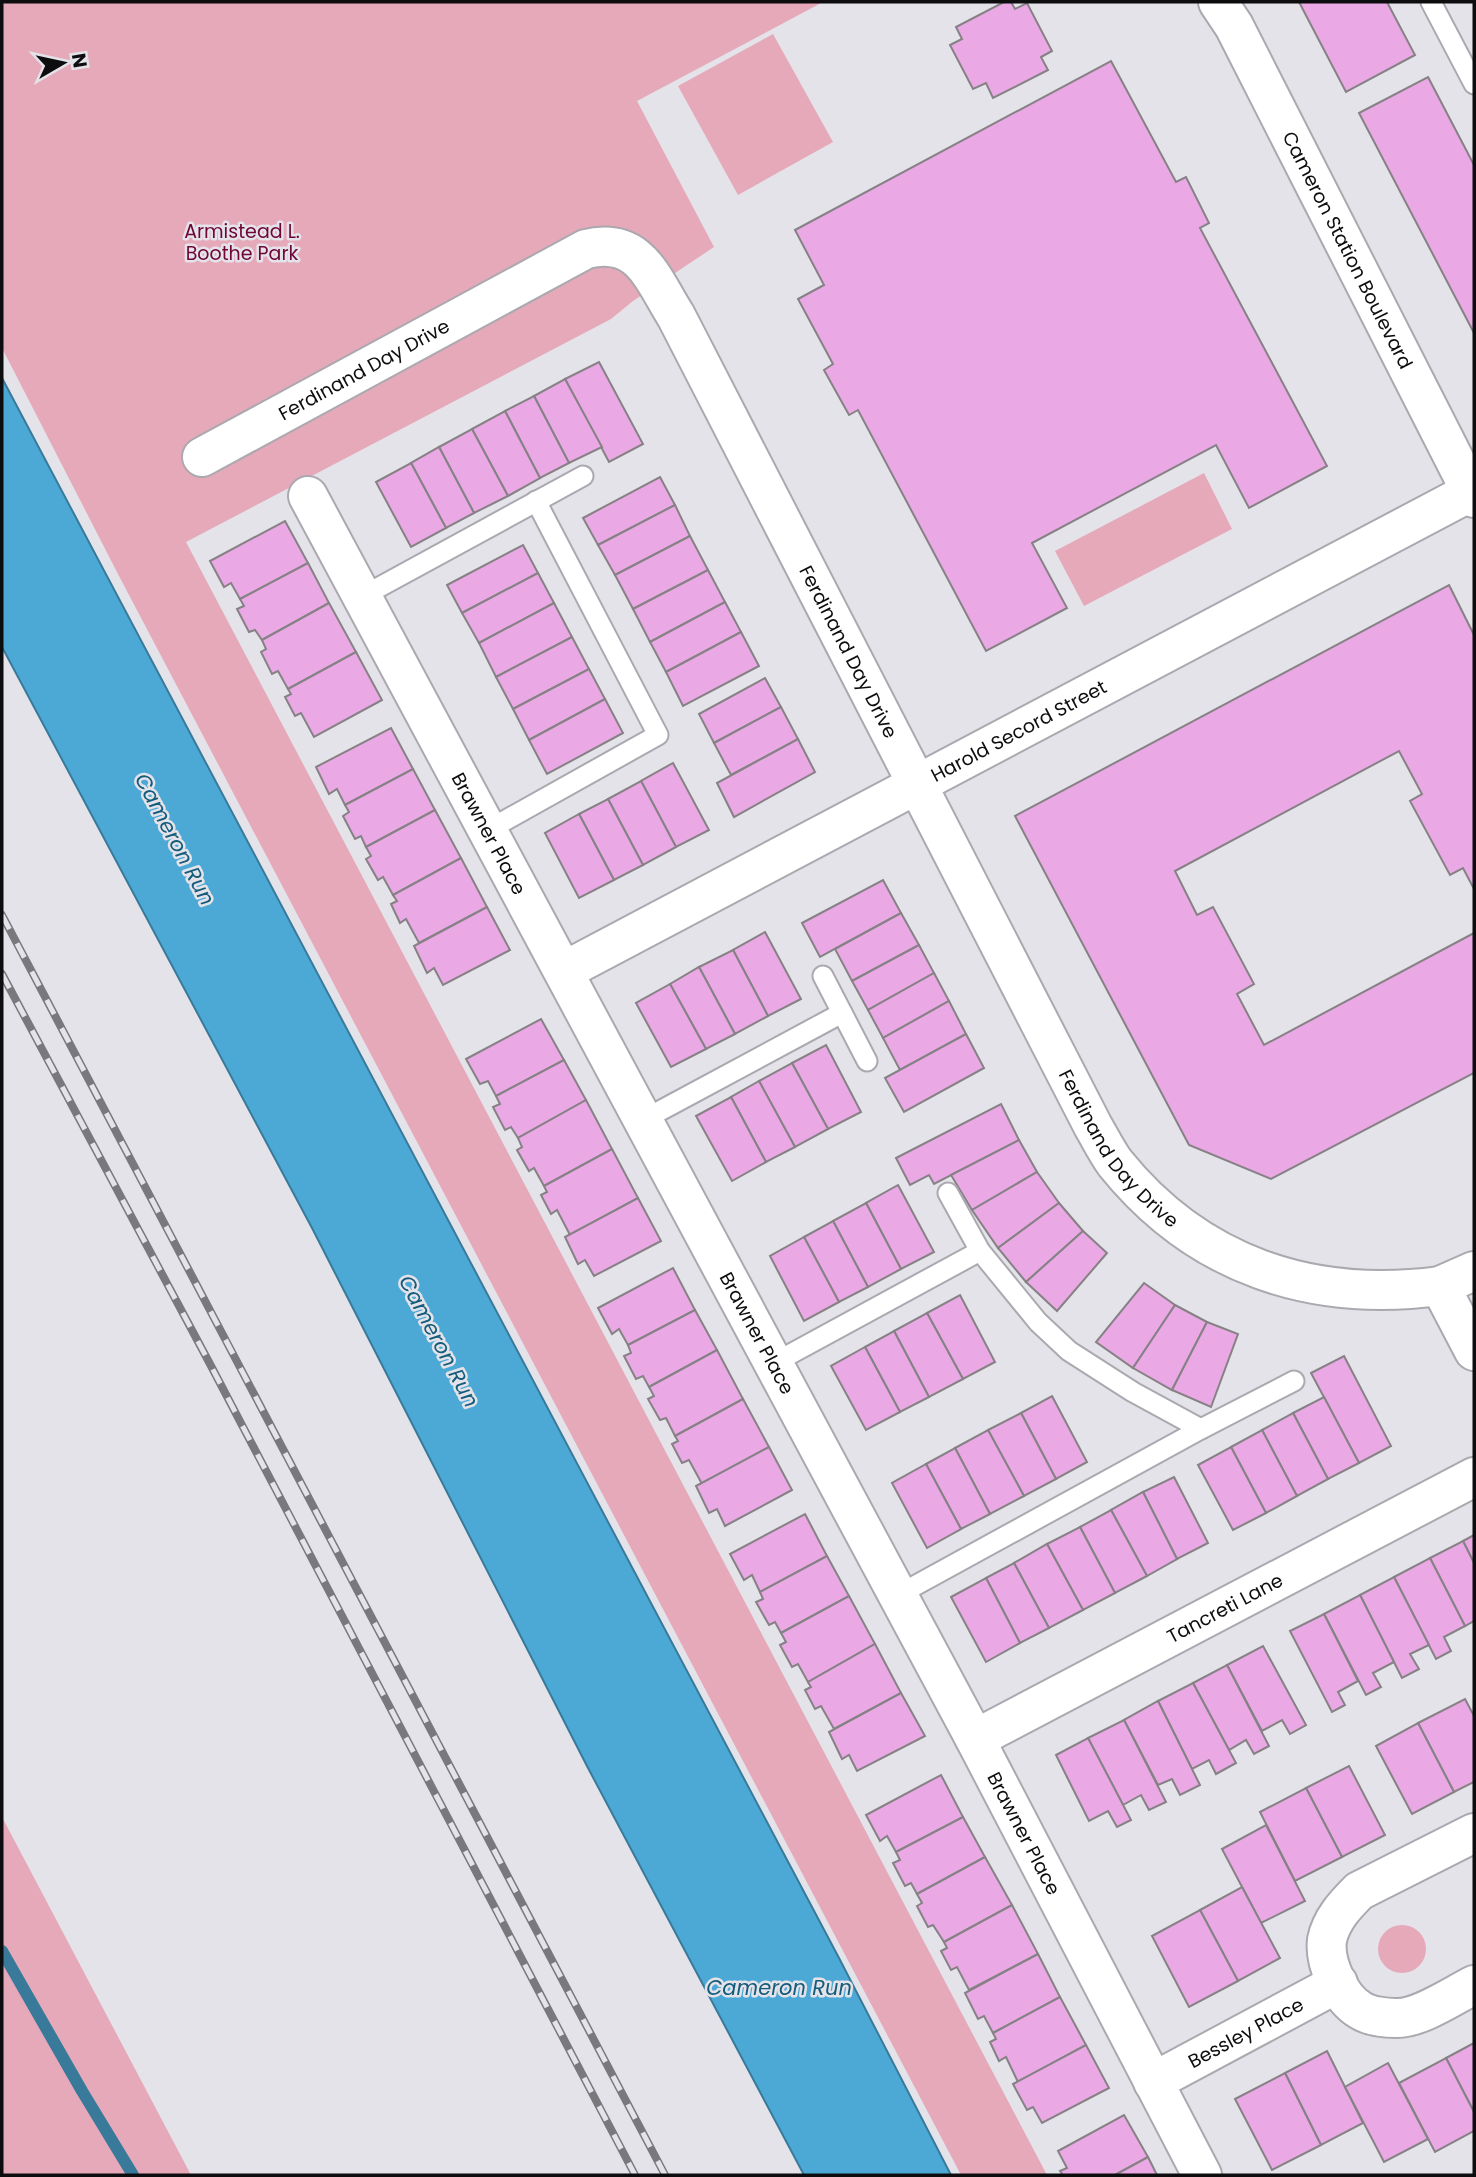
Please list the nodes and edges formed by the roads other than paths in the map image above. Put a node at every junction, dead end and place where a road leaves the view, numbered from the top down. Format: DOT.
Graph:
graph roads {
  1 [pos="1218,2"];
  2 [pos="1431,2"];
  3 [pos="1474,84"];
  4 [pos="202,457"];
  5 [pos="583,476"];
  6 [pos="1473,493"];
  7 [pos="308,496"];
  8 [pos="536,501"];
  9 [pos="363,596"];
  10 [pos="917,785"];
  11 [pos="488,830"];
  12 [pos="564,971"];
  13 [pos="823,976"];
  14 [pos="842,1013"];
  15 [pos="867,1061"];
  16 [pos="643,1120"];
  17 [pos="947,1193"];
  18 [pos="980,1251"];
  19 [pos="1457,1278"];
  20 [pos="1474,1351"];
  21 [pos="774,1363"];
  22 [pos="1294,1381"];
  23 [pos="1201,1429"];
  24 [pos="1474,1477"];
  25 [pos="898,1595"];
  26 [pos="975,1739"];
  27 [pos="1474,1833"];
  28 [pos="1338,1983"];
  29 [pos="1474,1984"];
  30 [pos="1153,2082"];
  31 [pos="1202,2175"];
  1 -- 6 [label="street, Cameron Station Boulevard"];
  2 -- 3 [label="lane"];
  4 -- 10 [label="street, Ferdinand Day Drive"];
  5 -- 8 [label="lane"];
  6 -- 10 [label="street, Harold Secord Street"];
  7 -- 9 [label="street, Brawner Place"];
  8 -- 9 [label="lane"];
  8 -- 11 [label="lane"];
  9 -- 11 [label="street, Brawner Place"];
  10 -- 12 [label="street, Harold Secord Street"];
  10 -- 19 [label="street, Ferdinand Day Drive"];
  11 -- 12 [label="street, Brawner Place"];
  12 -- 16 [label="street, Brawner Place"];
  13 -- 14 [label="lane"];
  14 -- 15 [label="lane"];
  14 -- 16 [label="lane"];
  16 -- 21 [label="street, Brawner Place"];
  17 -- 18 [label="lane"];
  18 -- 21 [label="lane"];
  18 -- 23 [label="lane"];
  19 -- 20 [label="street"];
  21 -- 25 [label="street, Brawner Place"];
  22 -- 23 [label="lane"];
  23 -- 25 [label="lane"];
  24 -- 26 [label="street, Tancreti Lane"];
  25 -- 26 [label="street, Brawner Place"];
  26 -- 30 [label="street, Brawner Place"];
  27 -- 28 [label="street"];
  28 -- 29 [label="street"];
  28 -- 30 [label="street, Bessley Place"];
  30 -- 31 [label="street, Brawner Place"];
}
